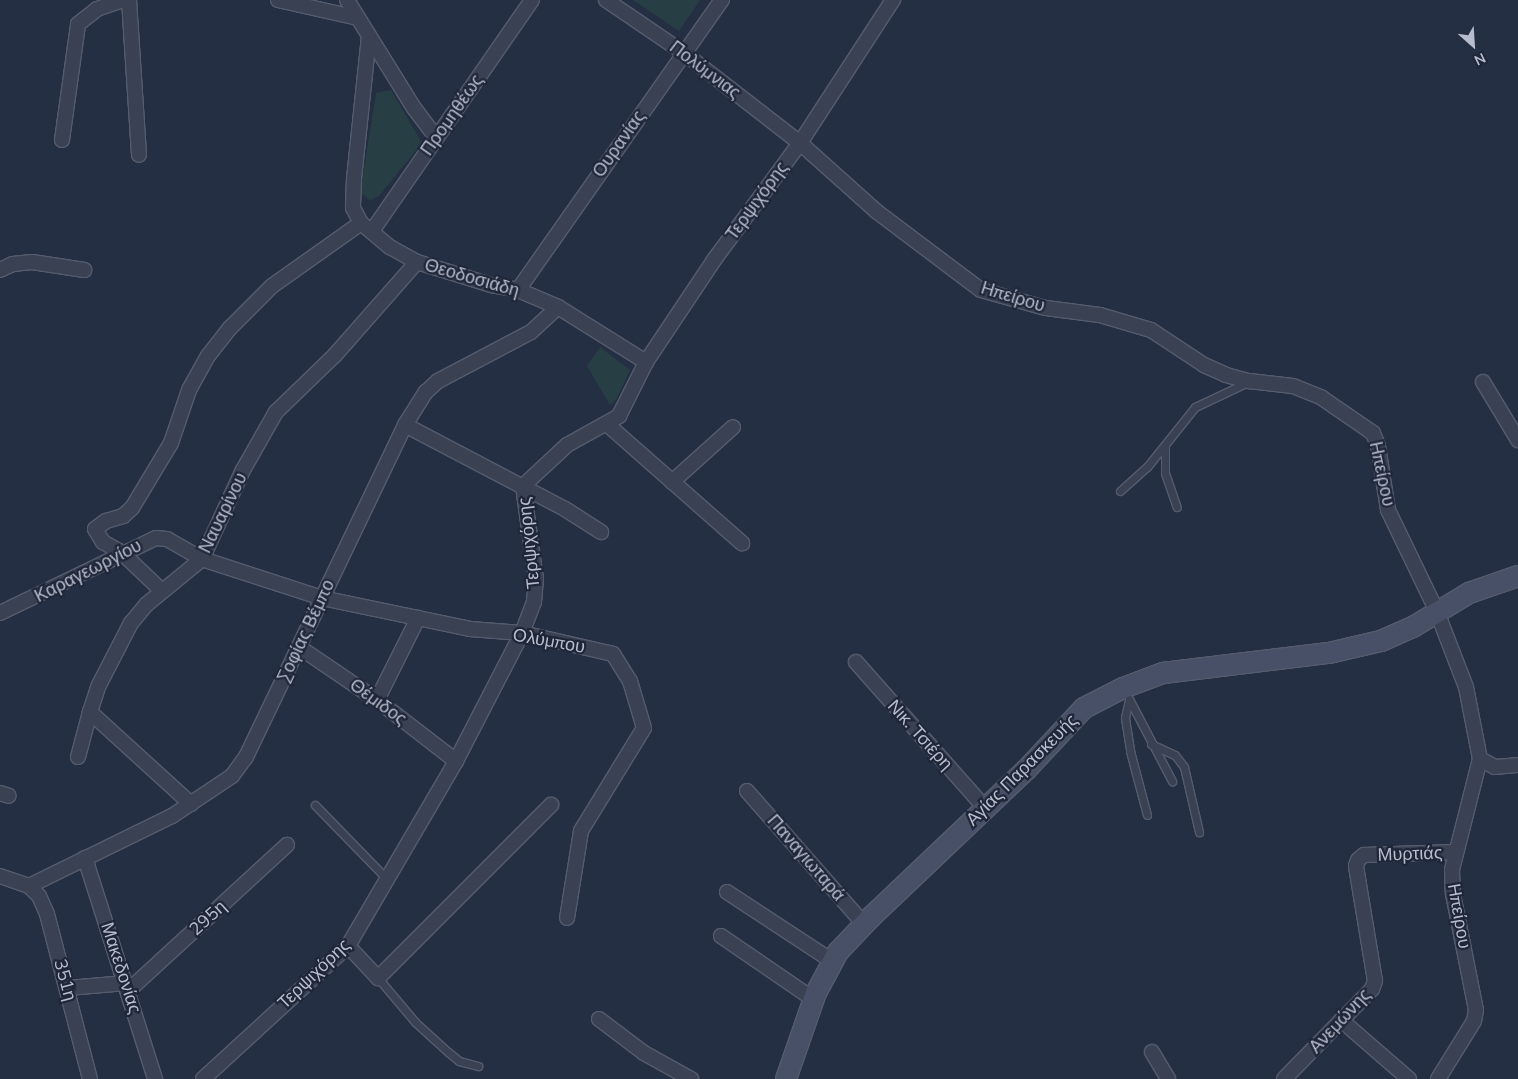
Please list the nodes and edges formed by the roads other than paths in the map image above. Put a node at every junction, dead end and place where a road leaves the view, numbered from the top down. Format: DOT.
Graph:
graph roads {
  1 [pos="123,0"];
  2 [pos="129,0"];
  3 [pos="278,0"];
  4 [pos="347,0"];
  5 [pos="532,0"];
  6 [pos="606,0"];
  7 [pos="722,0"];
  8 [pos="893,0"];
  9 [pos="358,18"];
  10 [pos="369,36"];
  11 [pos="684,53"];
  12 [pos="436,137"];
  13 [pos="62,140"];
  14 [pos="800,143"];
  15 [pos="139,155"];
  16 [pos="367,227"];
  17 [pos="417,262"];
  18 [pos="0,270"];
  19 [pos="84,270"];
  20 [pos="518,290"];
  21 [pos="558,307"];
  22 [pos="646,362"];
  23 [pos="1249,381"];
  24 [pos="1483,382"];
  25 [pos="405,425"];
  26 [pos="608,425"];
  27 [pos="733,427"];
  28 [pos="1518,440"];
  29 [pos="1165,444"];
  30 [pos="672,482"];
  31 [pos="522,486"];
  32 [pos="1120,492"];
  33 [pos="1177,507"];
  34 [pos="601,532"];
  35 [pos="742,543"];
  36 [pos="121,552"];
  37 [pos="202,559"];
  38 [pos="1518,576"];
  39 [pos="162,591"];
  40 [pos="322,598"];
  41 [pos="1437,612"];
  42 [pos="0,613"];
  43 [pos="418,618"];
  44 [pos="522,633"];
  45 [pos="299,647"];
  46 [pos="856,662"];
  47 [pos="1126,694"];
  48 [pos="377,700"];
  49 [pos="90,712"];
  50 [pos="1150,744"];
  51 [pos="78,757"];
  52 [pos="1480,759"];
  53 [pos="456,760"];
  54 [pos="1518,765"];
  55 [pos="1172,781"];
  56 [pos="747,791"];
  57 [pos="191,804"];
  58 [pos="552,805"];
  59 [pos="315,806"];
  60 [pos="985,808"];
  61 [pos="1147,815"];
  62 [pos="1199,832"];
  63 [pos="287,845"];
  64 [pos="1455,852"];
  65 [pos="85,858"];
  66 [pos="1360,860"];
  67 [pos="0,876"];
  68 [pos="386,878"];
  69 [pos="29,886"];
  70 [pos="727,892"];
  71 [pos="567,918"];
  72 [pos="864,924"];
  73 [pos="721,936"];
  74 [pos="348,946"];
  75 [pos="832,961"];
  76 [pos="378,978"];
  77 [pos="127,987"];
  78 [pos="68,988"];
  79 [pos="813,1000"];
  80 [pos="599,1019"];
  81 [pos="1341,1020"];
  82 [pos="1152,1052"];
  83 [pos="478,1066"];
  84 [pos="90,1079"];
  85 [pos="155,1079"];
  86 [pos="203,1079"];
  87 [pos="691,1079"];
  88 [pos="786,1079"];
  89 [pos="1168,1079"];
  90 [pos="1284,1079"];
  91 [pos="1409,1079"];
  92 [pos="1438,1079"];
  1 -- 13 [label="street"];
  2 -- 15 [label="street"];
  3 -- 9 [label="street"];
  4 -- 9 [label="street"];
  5 -- 12 [label="street, Προμηθέως"];
  6 -- 11 [label="street, Πολύμνιας"];
  7 -- 11 [label="street, Ουρανίας"];
  8 -- 14 [label="street, Τερψιχόρης"];
  9 -- 10 [label="street"];
  10 -- 12 [label="street"];
  10 -- 16 [label="street"];
  11 -- 14 [label="street, Πολύμνιας"];
  11 -- 20 [label="street, Ουρανίας"];
  12 -- 16 [label="street, Προμηθέως"];
  14 -- 22 [label="street, Τερψιχόρης"];
  14 -- 23 [label="street, Ηπείρου"];
  16 -- 17 [label="street, Θεοδοσιάδη"];
  16 -- 36 [label="street"];
  17 -- 20 [label="street, Θεοδοσιάδη"];
  17 -- 37 [label="street, Ναυαρίνου"];
  18 -- 19 [label="street"];
  20 -- 21 [label="street, Θεοδοσιάδη"];
  21 -- 22 [label="street, Θεοδοσιάδη"];
  21 -- 25 [label="street, Σοφίας Βέμπο"];
  22 -- 26 [label="street, Τερψιχόρης"];
  23 -- 29 [label="lane"];
  23 -- 41 [label="street, Ηπείρου"];
  24 -- 28 [label="street"];
  25 -- 31 [label="street"];
  25 -- 40 [label="street, Σοφίας Βέμπο"];
  26 -- 30 [label="street"];
  26 -- 31 [label="street, Τερψιχόρης"];
  27 -- 30 [label="street"];
  29 -- 32 [label="lane"];
  29 -- 33 [label="lane"];
  30 -- 35 [label="street"];
  31 -- 34 [label="street"];
  31 -- 44 [label="street, Τερψιχόρης"];
  36 -- 37 [label="street, Καραγεωργίου"];
  36 -- 39 [label="street"];
  36 -- 42 [label="street, Καραγεωργίου"];
  37 -- 39 [label="street, Ναυαρίνου"];
  37 -- 40 [label="street, Ολύμπου"];
  38 -- 41 [label="street, Αγίας Παρασκευής"];
  39 -- 49 [label="street, Ναυαρίνου"];
  40 -- 43 [label="street, Ολύμπου"];
  40 -- 45 [label="street, Σοφίας Βέμπο"];
  41 -- 47 [label="street, Αγίας Παρασκευής"];
  41 -- 52 [label="street, Ηπείρου"];
  43 -- 44 [label="street, Ολύμπου"];
  43 -- 48 [label="street"];
  44 -- 53 [label="street, Τερψιχόρης"];
  44 -- 71 [label="street, Ολύμπου"];
  45 -- 48 [label="street, Θέμιδος"];
  45 -- 57 [label="street, Σοφίας Βέμπο"];
  46 -- 60 [label="street, Νικ. Τσιέρη"];
  47 -- 50 [label="lane"];
  47 -- 60 [label="street, Αγίας Παρασκευής"];
  47 -- 61 [label="lane"];
  48 -- 53 [label="street, Θέμιδος"];
  49 -- 51 [label="street, Ναυαρίνου"];
  49 -- 57 [label="street"];
  50 -- 55 [label="lane"];
  50 -- 62 [label="lane"];
  52 -- 54 [label="street"];
  52 -- 64 [label="street, Ηπείρου"];
  53 -- 68 [label="street, Τερψιχόρης"];
  56 -- 72 [label="street, Παναγιωταρά"];
  57 -- 65 [label="street, Σοφίας Βέμπο"];
  58 -- 76 [label="street"];
  59 -- 68 [label="lane"];
  60 -- 72 [label="street, Αγίας Παρασκευής"];
  63 -- 77 [label="street, 295η"];
  64 -- 66 [label="street, Μυρτιάς"];
  64 -- 92 [label="street, Ηπείρου"];
  65 -- 69 [label="street, Σοφίας Βέμπο"];
  65 -- 77 [label="street, Μακεδονίας"];
  66 -- 81 [label="street, Ανεμώνης"];
  67 -- 69 [label="street"];
  68 -- 74 [label="street, Τερψιχόρης"];
  69 -- 78 [label="street, 351η"];
  70 -- 75 [label="street"];
  72 -- 75 [label="street, Αγίας Παρασκευής"];
  73 -- 79 [label="street"];
  74 -- 76 [label="street"];
  74 -- 86 [label="street, Τερψιχόρης"];
  75 -- 79 [label="street, Αγίας Παρασκευής"];
  76 -- 83 [label="lane"];
  77 -- 78 [label="street"];
  77 -- 85 [label="street, Μακεδονίας"];
  78 -- 84 [label="street, 351η"];
  79 -- 88 [label="street, Αγίας Παρασκευής"];
  80 -- 87 [label="street"];
  81 -- 90 [label="street, Ανεμώνης"];
  81 -- 91 [label="street"];
  82 -- 89 [label="street"];
}
